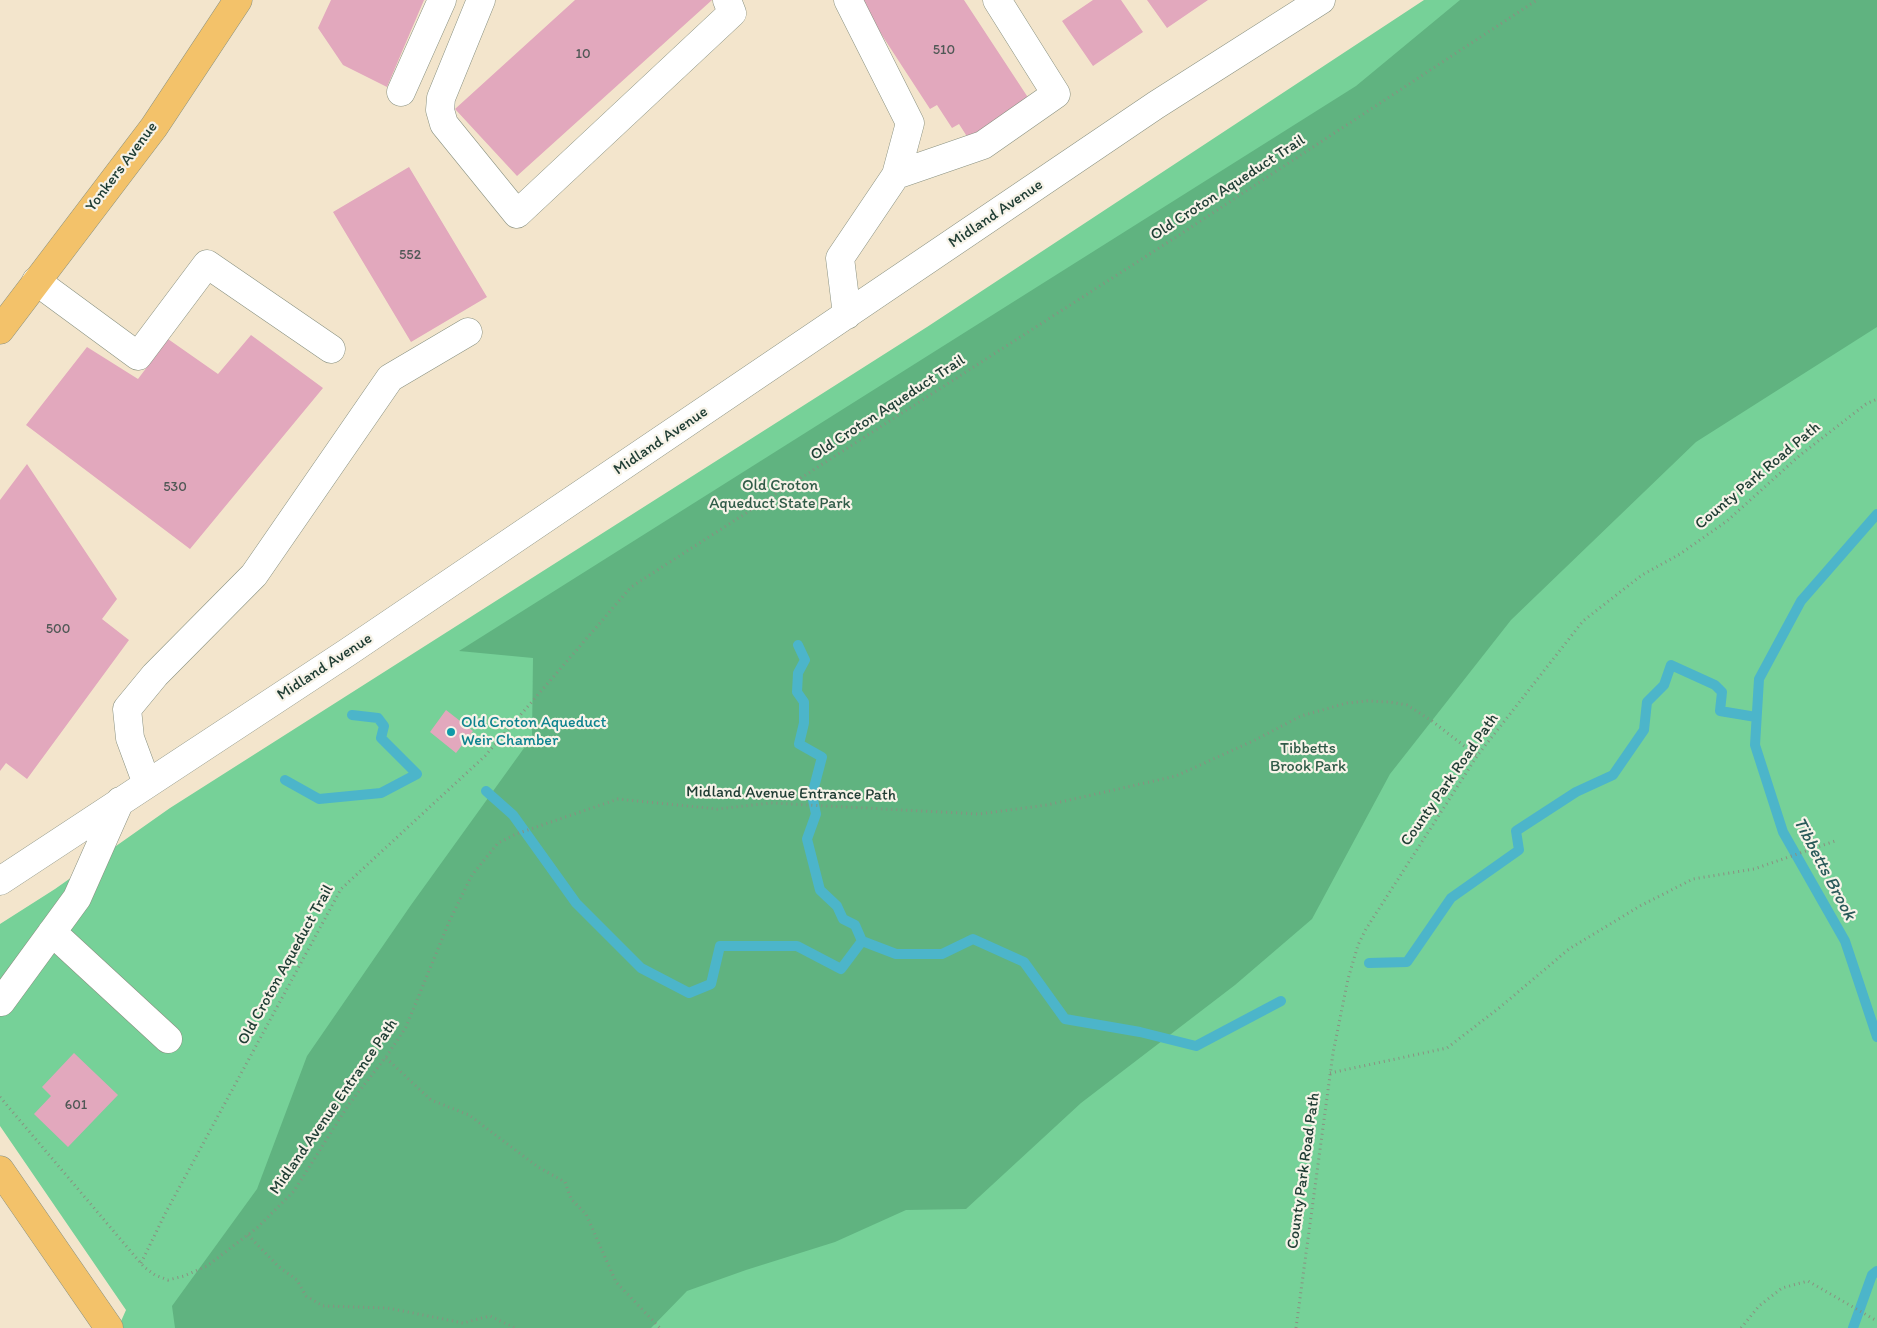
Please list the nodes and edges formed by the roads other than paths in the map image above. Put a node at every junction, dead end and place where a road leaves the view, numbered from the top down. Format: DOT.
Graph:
graph roads {
  1 [pos="238,0"];
  2 [pos="442,0"];
  3 [pos="481,0"];
  4 [pos="727,0"];
  5 [pos="848,0"];
  6 [pos="997,0"];
  7 [pos="1321,0"];
  8 [pos="402,92"];
  9 [pos="896,175"];
  10 [pos="36,281"];
  11 [pos="847,314"];
  12 [pos="0,330"];
  13 [pos="468,332"];
  14 [pos="331,349"];
  15 [pos="147,784"];
  16 [pos="120,801"];
  17 [pos="0,881"];
  18 [pos="52,932"];
  19 [pos="1,1002"];
  20 [pos="168,1039"];
  21 [pos="0,1170"];
  22 [pos="108,1328"];
  1 -- 10 [label="main road, Yonkers Avenue"];
  2 -- 8 [label="street"];
  3 -- 4 [label="street"];
  5 -- 9 [label="street"];
  6 -- 9 [label="street"];
  7 -- 11 [label="street, Midland Avenue"];
  9 -- 11 [label="street"];
  10 -- 12 [label="main road, Yonkers Avenue"];
  10 -- 14 [label="street"];
  11 -- 15 [label="street, Midland Avenue"];
  13 -- 15 [label="street"];
  15 -- 16 [label="street, Midland Avenue"];
  16 -- 17 [label="street, Midland Avenue"];
  16 -- 18 [label="street"];
  18 -- 19 [label="street"];
  18 -- 20 [label="street"];
  21 -- 22 [label="main road"];
}
